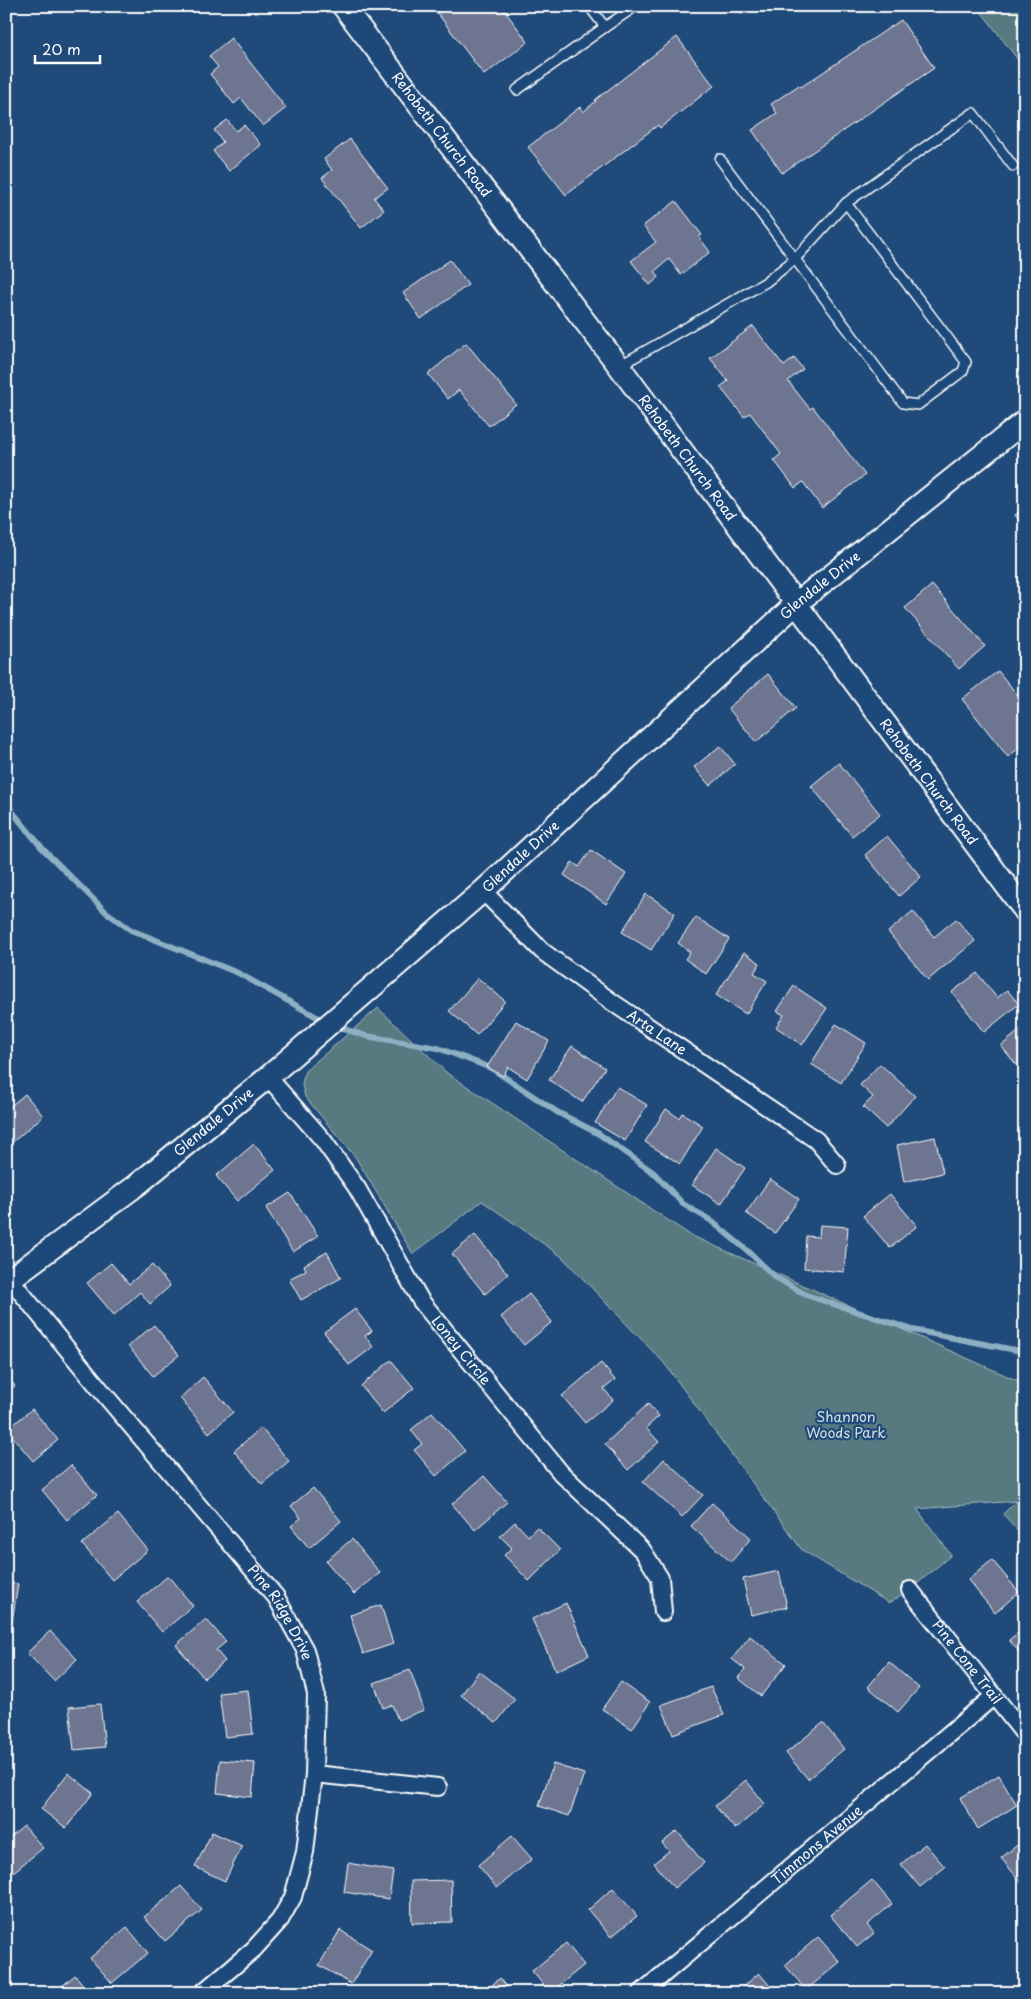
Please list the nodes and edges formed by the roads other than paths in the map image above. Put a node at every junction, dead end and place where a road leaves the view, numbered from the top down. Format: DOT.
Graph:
graph roads {
  1 [pos="343,6"];
  2 [pos="589,6"];
  3 [pos="636,6"];
  4 [pos="605,27"];
  5 [pos="518,90"];
  6 [pos="720,159"];
  7 [pos="1013,166"];
  8 [pos="846,204"];
  9 [pos="795,258"];
  10 [pos="619,366"];
  11 [pos="1025,421"];
  12 [pos="797,603"];
  13 [pos="483,891"];
  14 [pos="1025,911"];
  15 [pos="268,1077"];
  16 [pos="837,1165"];
  17 [pos="8,1280"];
  18 [pos="910,1590"];
  19 [pos="663,1612"];
  20 [pos="994,1696"];
  21 [pos="1025,1735"];
  22 [pos="314,1774"];
  23 [pos="438,1787"];
  24 [pos="202,1993"];
  25 [pos="641,1993"];
  1 -- 10 [label="street, Rehobeth Church Road"];
  2 -- 4 [label="lane"];
  3 -- 4 [label="lane"];
  4 -- 5 [label="lane"];
  6 -- 9 [label="lane"];
  7 -- 8 [label="lane"];
  8 -- 9 [label="lane"];
  8 -- 9 [label="lane"];
  9 -- 10 [label="lane"];
  10 -- 12 [label="street, Rehobeth Church Road"];
  11 -- 12 [label="street, Glendale Drive"];
  12 -- 13 [label="street, Glendale Drive"];
  12 -- 14 [label="street, Rehobeth Church Road"];
  13 -- 15 [label="street, Glendale Drive"];
  13 -- 16 [label="street, Arta Lane"];
  15 -- 17 [label="street, Glendale Drive"];
  15 -- 19 [label="street, Loney Circle"];
  17 -- 22 [label="street, Pine Ridge Drive"];
  18 -- 20 [label="street, Pine Cone Trail"];
  20 -- 21 [label="street, Pine Cone Trail"];
  20 -- 25 [label="street, Timmons Avenue"];
  22 -- 23 [label="street"];
  22 -- 24 [label="street, Pine Ridge Drive"];
}
